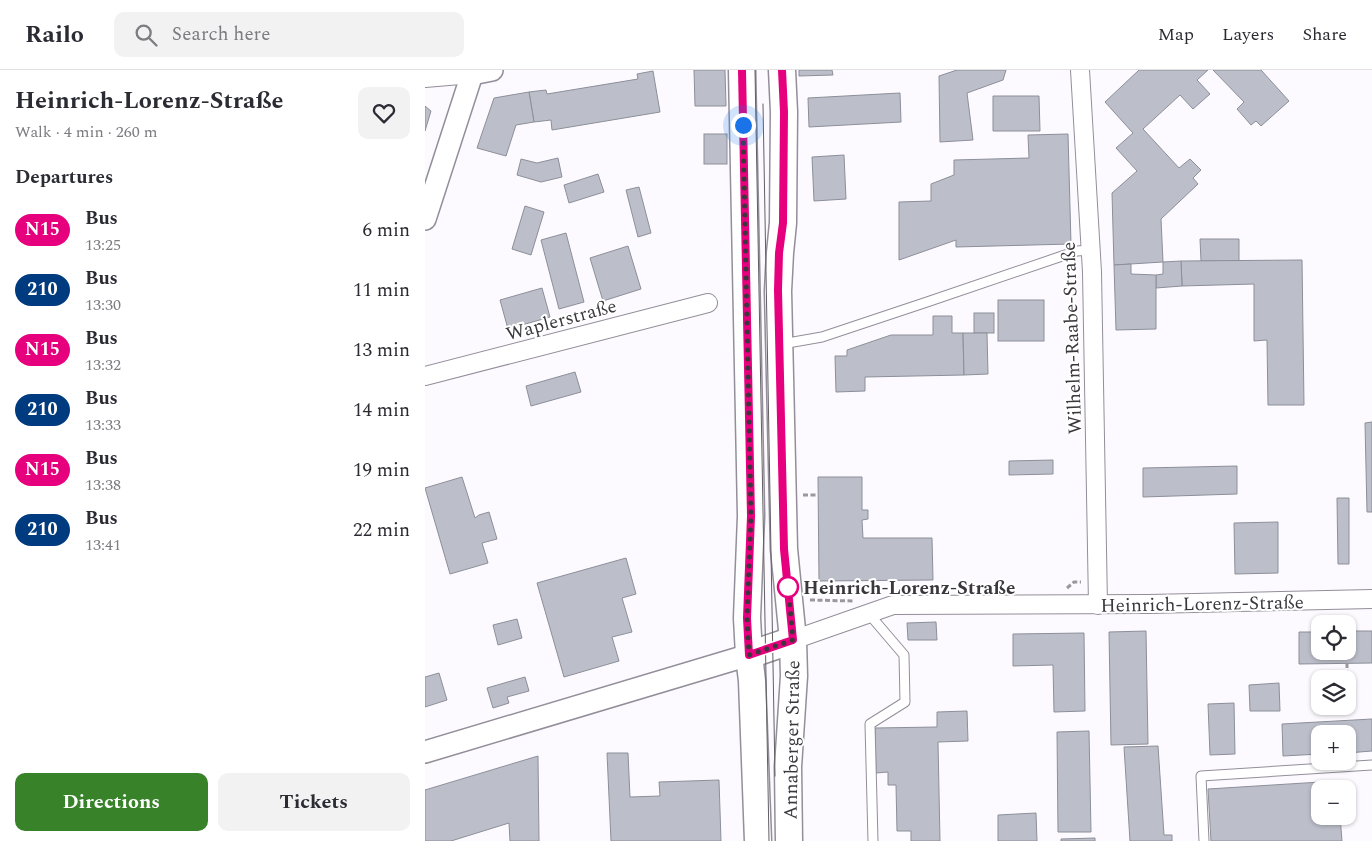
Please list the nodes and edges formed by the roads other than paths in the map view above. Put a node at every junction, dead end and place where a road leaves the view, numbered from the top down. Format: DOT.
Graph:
graph roads {
  1 [pos="742,70"];
  2 [pos="782,70"];
  3 [pos="1080,70"];
  4 [pos="482,72"];
  5 [pos="425,78"];
  6 [pos="425,219"];
  7 [pos="1091,250"];
  8 [pos="708,303"];
  9 [pos="779,345"];
  10 [pos="425,376"];
  11 [pos="1372,599"];
  12 [pos="1098,605"];
  13 [pos="869,614"];
  14 [pos="793,640"];
  15 [pos="749,655"];
  16 [pos="425,752"];
  17 [pos="1372,765"];
  18 [pos="758,841"];
  19 [pos="789,841"];
  20 [pos="873,841"];
  21 [pos="1204,841"];
  1 -- 15 [label="main road, Annaberger Straße"];
  2 -- 9 [label="main road, Annaberger Straße"];
  3 -- 7 [label="street, Wilhelm-Raabe-Straße"];
  4 -- 5 [label="street"];
  4 -- 6 [label="street"];
  7 -- 9 [label="lane"];
  7 -- 12 [label="street, Wilhelm-Raabe-Straße"];
  8 -- 10 [label="street, Waplerstraße"];
  9 -- 14 [label="main road, Annaberger Straße"];
  11 -- 12 [label="street, Heinrich-Lorenz-Straße"];
  12 -- 13 [label="street, Heinrich-Lorenz-Straße"];
  13 -- 14 [label="street, Heinrich-Lorenz-Straße"];
  13 -- 20 [label="lane"];
  14 -- 15 [label="main road, Heinrich-Lorenz-Straße"];
  14 -- 19 [label="main road, Annaberger Straße"];
  15 -- 16 [label="street, Heinrich-Lorenz-Straße"];
  15 -- 18 [label="main road, Annaberger Straße"];
  17 -- 21 [label="lane"];
}
